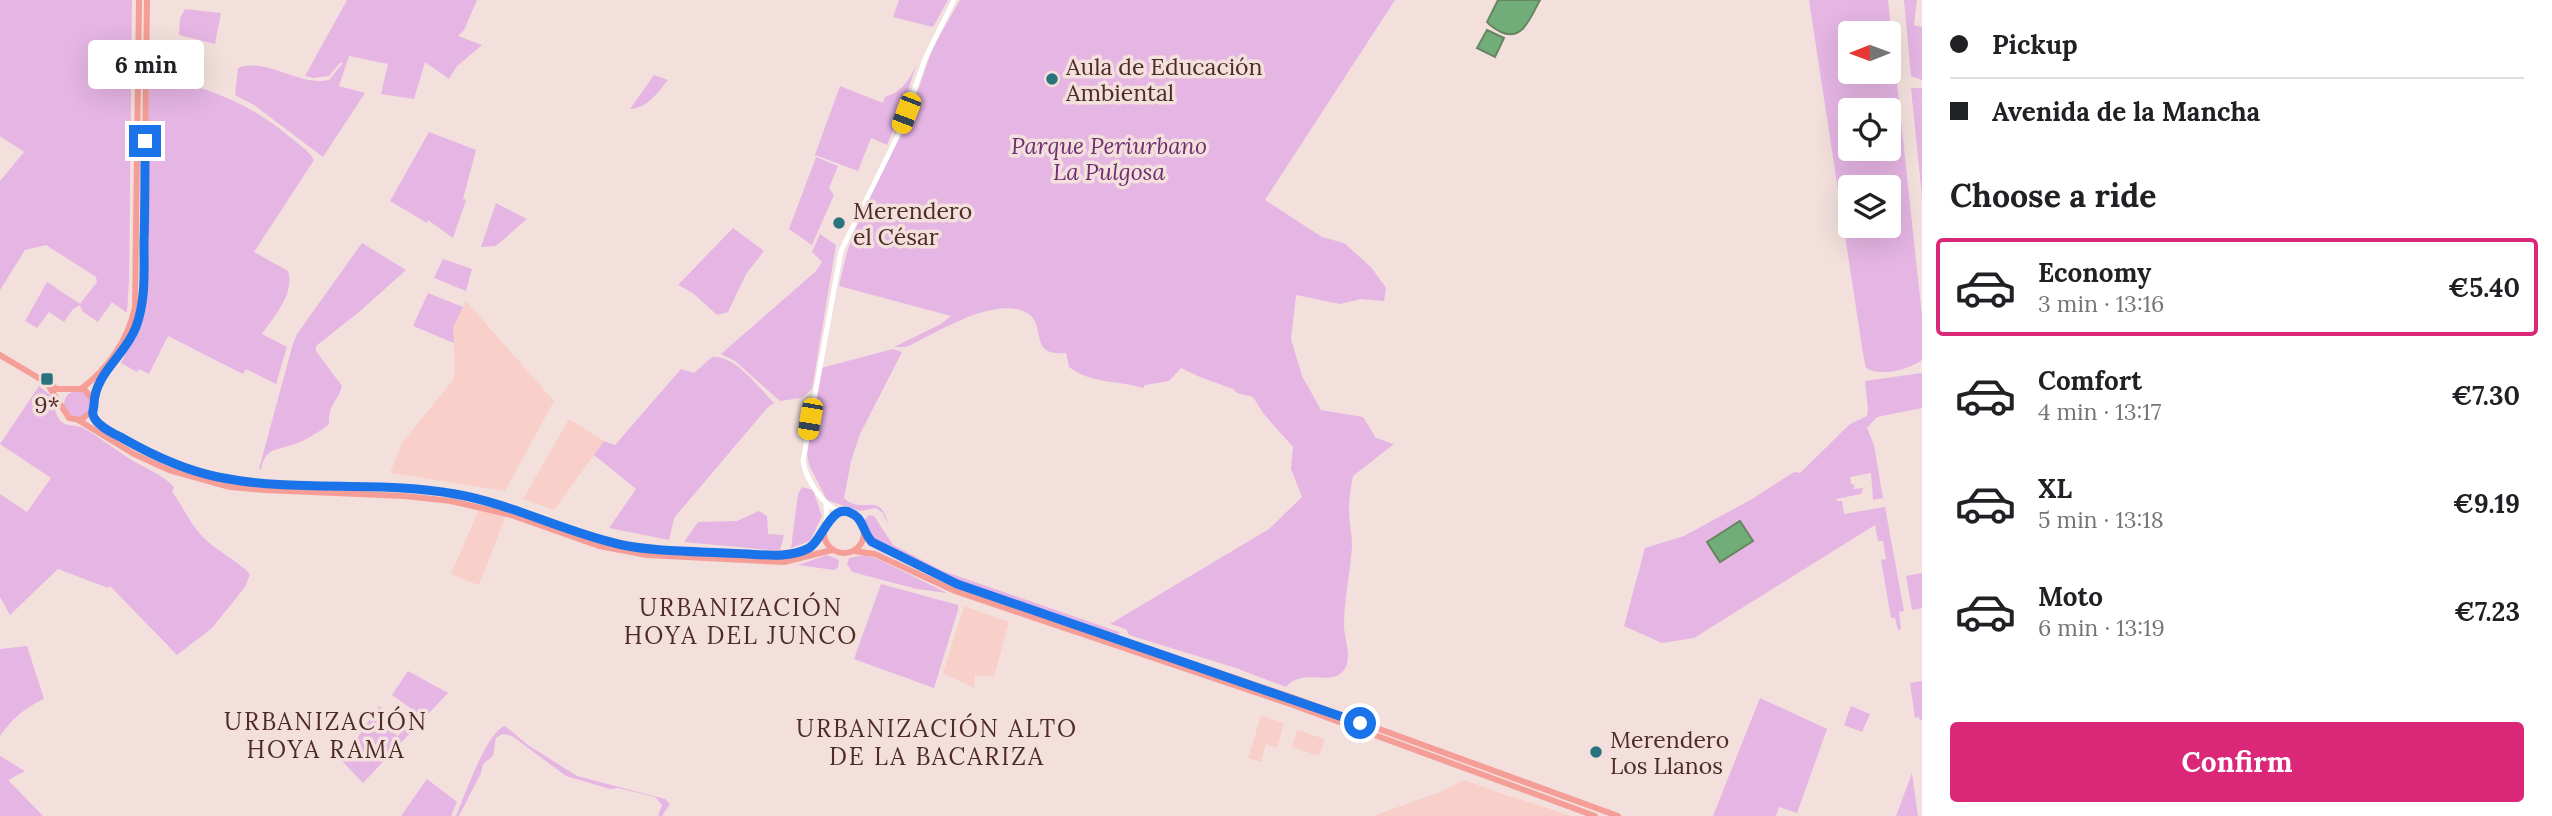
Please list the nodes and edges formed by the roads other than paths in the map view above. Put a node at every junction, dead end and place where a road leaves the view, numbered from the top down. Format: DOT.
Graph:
graph roads {
  1 [pos="139,0"];
  2 [pos="147,0"];
  3 [pos="954,0"];
  4 [pos="0,355"];
  5 [pos="86,385"];
  6 [pos="48,386"];
  7 [pos="72,389"];
  8 [pos="93,400"];
  9 [pos="62,407"];
  10 [pos="92,411"];
  11 [pos="78,420"];
  12 [pos="825,503"];
  13 [pos="843,513"];
  14 [pos="824,529"];
  15 [pos="864,531"];
  16 [pos="832,550"];
  17 [pos="854,551"];
  18 [pos="1595,816"];
  19 [pos="1618,816"];
  1 -- 5 [label="main road"];
  2 -- 8 [label="main road"];
  3 -- 12 [label="street"];
  4 -- 6 [label="main road"];
  5 -- 7 [label="main road"];
  5 -- 8 [label="main road"];
  6 -- 7 [label="main road"];
  6 -- 9 [label="main road"];
  7 -- 9 [label="main road"];
  8 -- 10 [label="main road"];
  9 -- 11 [label="main road"];
  10 -- 11 [label="main road"];
  10 -- 14 [label="main road"];
  11 -- 16 [label="main road"];
  12 -- 13 [label="street"];
  12 -- 14 [label="street"];
  13 -- 14 [label="main road"];
  13 -- 15 [label="main road"];
  14 -- 16 [label="main road"];
  15 -- 17 [label="main road"];
  15 -- 19 [label="main road"];
  16 -- 17 [label="main road"];
  17 -- 18 [label="main road"];
}
